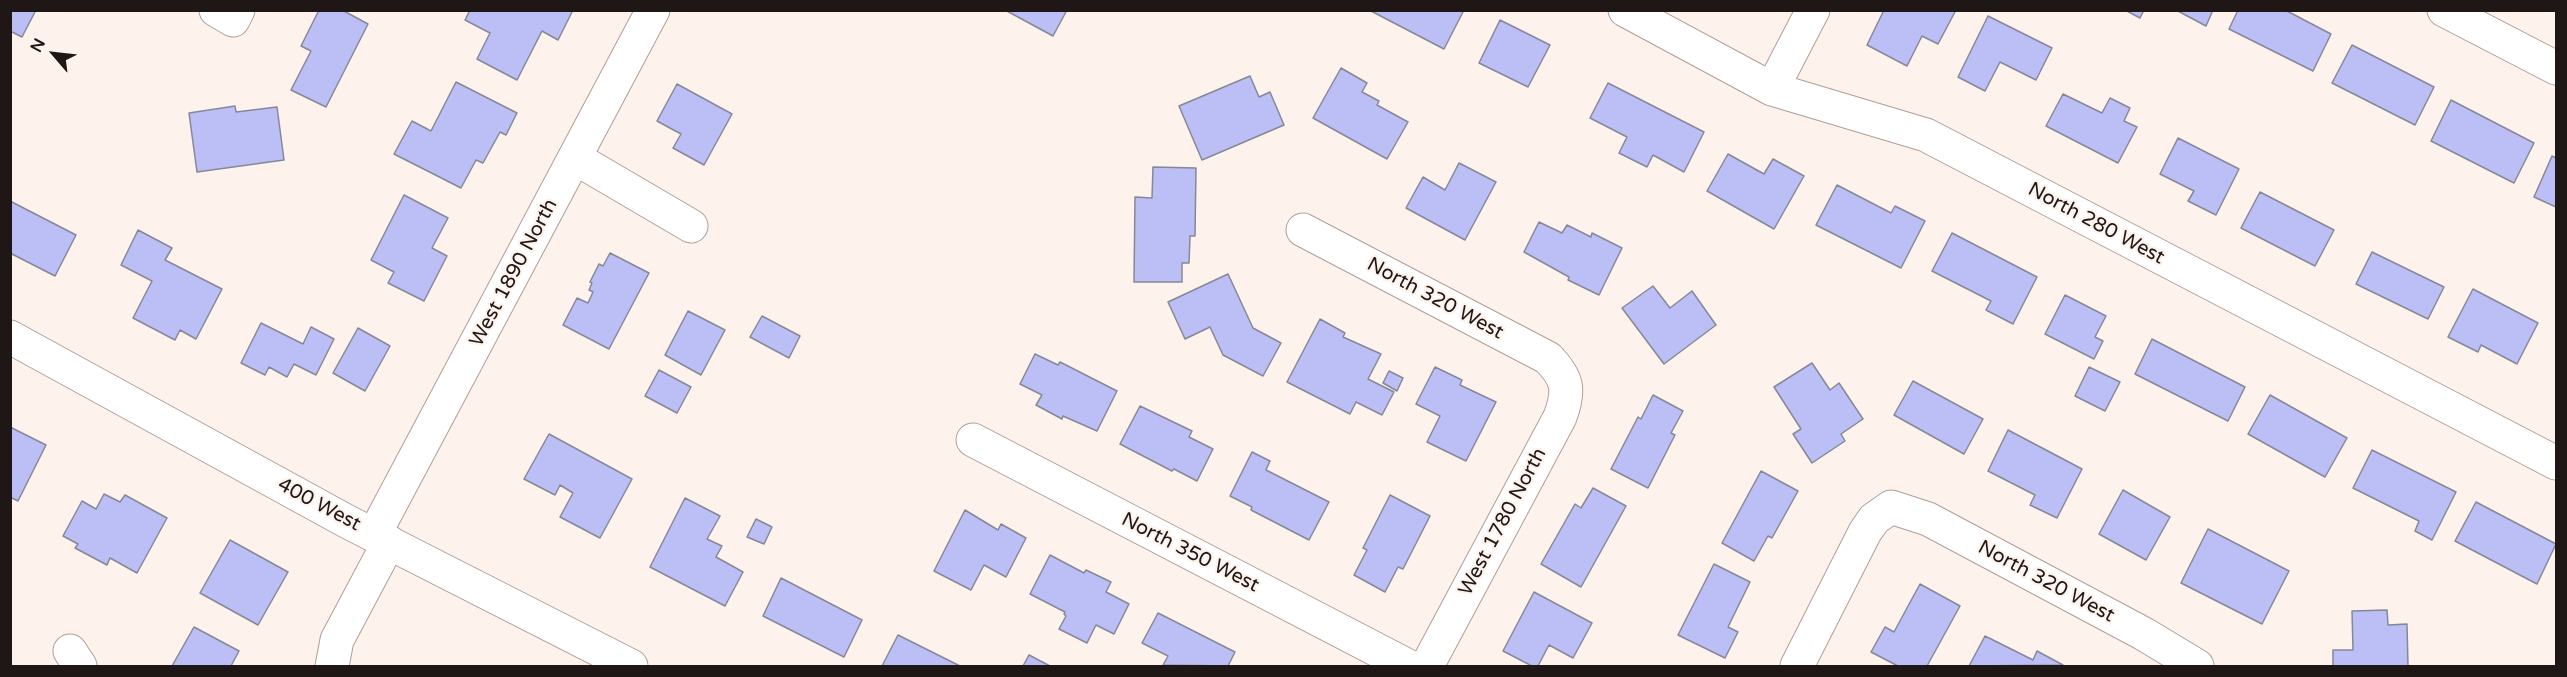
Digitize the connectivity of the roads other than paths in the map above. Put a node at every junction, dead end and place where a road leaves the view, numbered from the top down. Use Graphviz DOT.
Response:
graph roads {
  1 [pos="653,10"];
  2 [pos="1625,10"];
  3 [pos="1813,10"];
  4 [pos="2444,10"];
  5 [pos="2556,68"];
  6 [pos="1772,89"];
  7 [pos="575,158"];
  8 [pos="691,226"];
  9 [pos="1303,230"];
  10 [pos="10,337"];
  11 [pos="1563,374"];
  12 [pos="973,440"];
  13 [pos="2556,464"];
  14 [pos="382,538"];
  15 [pos="332,666"];
  16 [pos="631,666"];
  17 [pos="1408,666"];
  18 [pos="1427,666"];
  19 [pos="1797,666"];
  20 [pos="2197,666"];
  1 -- 7 [label="street, West 1890 North"];
  2 -- 6 [label="street, North 280 West"];
  3 -- 6 [label="street"];
  4 -- 5 [label="street"];
  6 -- 13 [label="street, North 280 West"];
  7 -- 8 [label="street"];
  7 -- 14 [label="street, West 1890 North"];
  9 -- 11 [label="street, North 320 West"];
  10 -- 14 [label="street, 400 West"];
  11 -- 18 [label="street, West 1780 North"];
  12 -- 17 [label="street, North 350 West"];
  14 -- 15 [label="street, West 1890 North"];
  14 -- 16 [label="street, 400 West"];
  19 -- 20 [label="street, North 320 West"];
}
